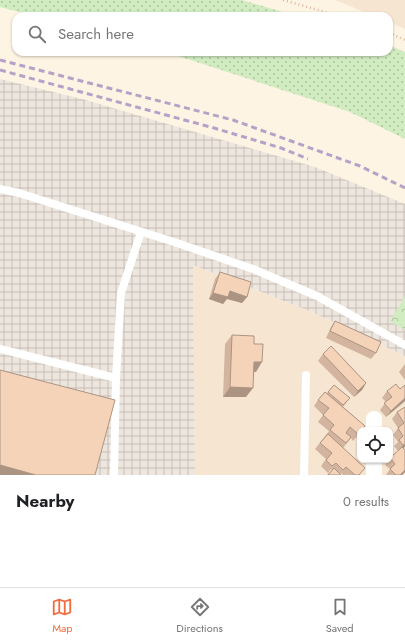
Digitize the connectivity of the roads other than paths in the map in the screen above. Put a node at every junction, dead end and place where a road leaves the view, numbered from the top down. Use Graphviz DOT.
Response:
graph roads {
  1 [pos="0,189"];
  2 [pos="141,232"];
  3 [pos="405,345"];
  4 [pos="0,349"];
  5 [pos="306,375"];
  6 [pos="116,378"];
  7 [pos="374,463"];
  8 [pos="114,475"];
  9 [pos="304,475"];
  10 [pos="374,475"];
  1 -- 2 [label="lane"];
  2 -- 3 [label="lane"];
  2 -- 6 [label="lane"];
  4 -- 6 [label="lane"];
  5 -- 9 [label="lane"];
  6 -- 8 [label="lane"];
  7 -- 10 [label="street"];
}
